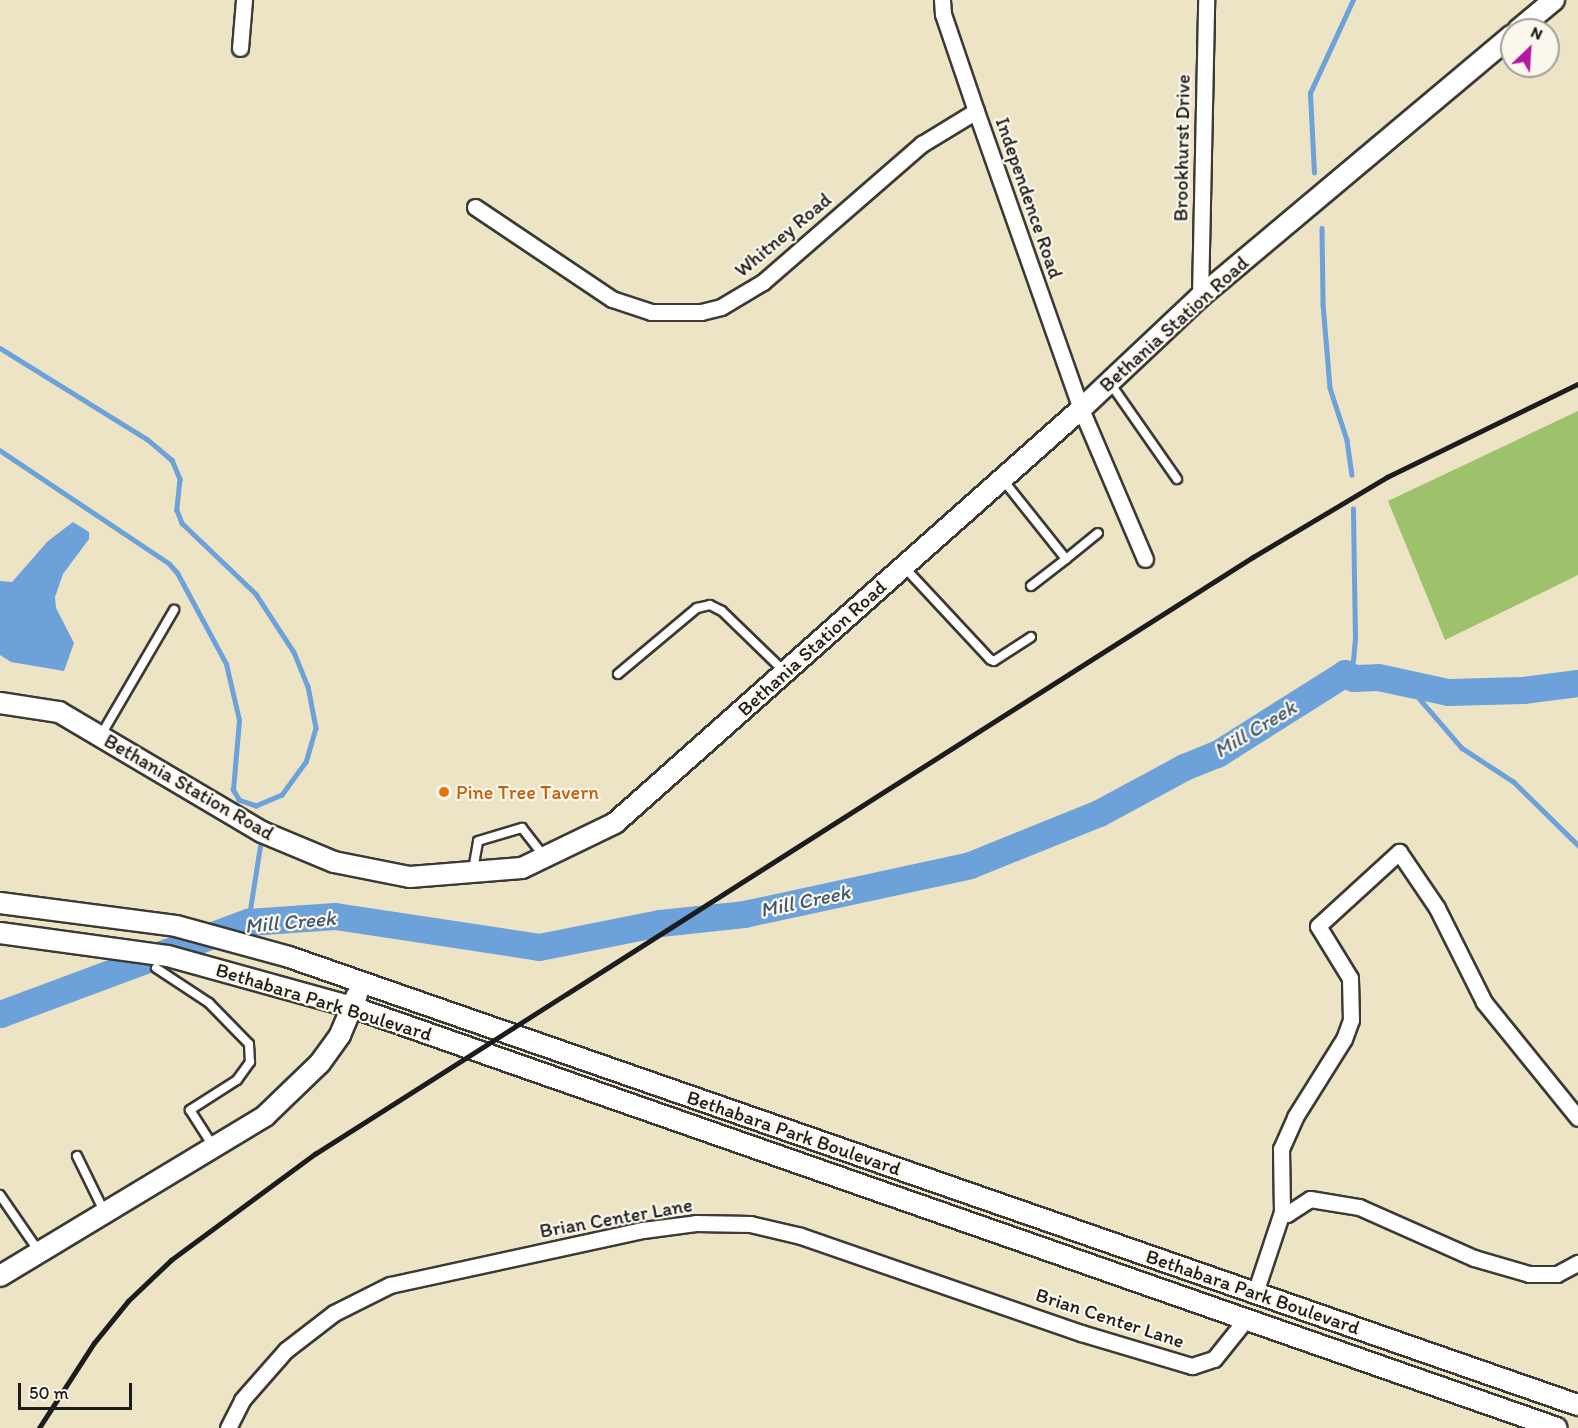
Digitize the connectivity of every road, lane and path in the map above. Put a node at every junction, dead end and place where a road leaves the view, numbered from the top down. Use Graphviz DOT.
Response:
graph roads {
  1 [pos="244,0"];
  2 [pos="942,0"];
  3 [pos="1206,0"];
  4 [pos="1554,0"];
  5 [pos="1532,18"];
  6 [pos="1500,45"];
  7 [pos="240,48"];
  8 [pos="976,111"];
  9 [pos="475,207"];
  10 [pos="1200,297"];
  11 [pos="1109,382"];
  12 [pos="1081,409"];
  13 [pos="1002,479"];
  14 [pos="1177,479"];
  15 [pos="1098,534"];
  16 [pos="1066,559"];
  17 [pos="1145,559"];
  18 [pos="904,566"];
  19 [pos="1031,586"];
  20 [pos="174,610"];
  21 [pos="1031,637"];
  22 [pos="785,672"];
  23 [pos="618,674"];
  24 [pos="0,703"];
  25 [pos="100,736"];
  26 [pos="545,857"];
  27 [pos="472,872"];
  28 [pos="0,903"];
  29 [pos="8,934"];
  30 [pos="156,968"];
  31 [pos="362,981"];
  32 [pos="352,1007"];
  33 [pos="1578,1118"];
  34 [pos="213,1147"];
  35 [pos="78,1156"];
  36 [pos="0,1195"];
  37 [pos="105,1212"];
  38 [pos="1282,1212"];
  39 [pos="39,1252"];
  40 [pos="1578,1263"];
  41 [pos="1,1274"];
  42 [pos="1255,1293"];
  43 [pos="1245,1318"];
  44 [pos="1578,1405"];
  45 [pos="228,1428"];
  46 [pos="1557,1428"];
  1 -- 7 [label="street"];
  2 -- 8 [label="street, Independence Road"];
  3 -- 10 [label="street, Brookhurst Drive"];
  4 -- 5 [label="street"];
  6 -- 10 [label="street, Bethania Station Road"];
  8 -- 9 [label="street, Whitney Road"];
  8 -- 12 [label="street, Independence Road"];
  10 -- 11 [label="street, Bethania Station Road"];
  11 -- 12 [label="street, Bethania Station Road"];
  11 -- 14 [label="lane"];
  12 -- 13 [label="street, Bethania Station Road"];
  12 -- 17 [label="street, Independence Road"];
  13 -- 16 [label="lane"];
  13 -- 18 [label="street, Bethania Station Road"];
  15 -- 16 [label="lane"];
  16 -- 19 [label="lane"];
  18 -- 21 [label="lane"];
  18 -- 22 [label="street, Bethania Station Road"];
  20 -- 25 [label="lane"];
  22 -- 23 [label="lane"];
  22 -- 26 [label="street, Bethania Station Road"];
  24 -- 25 [label="street, Bethania Station Road"];
  25 -- 27 [label="street, Bethania Station Road"];
  26 -- 27 [label="street, Bethania Station Road"];
  26 -- 27 [label="lane"];
  28 -- 31 [label="street, Bethabara Park Boulevard"];
  29 -- 32 [label="street, Bethabara Park Boulevard"];
  30 -- 34 [label="lane"];
  31 -- 32 [label="street"];
  31 -- 42 [label="street, Bethabara Park Boulevard"];
  32 -- 34 [label="street"];
  32 -- 43 [label="street, Bethabara Park Boulevard"];
  33 -- 38 [label="street"];
  34 -- 37 [label="street"];
  35 -- 37 [label="lane"];
  36 -- 39 [label="lane"];
  37 -- 39 [label="street"];
  38 -- 40 [label="street"];
  38 -- 42 [label="street"];
  39 -- 41 [label="street"];
  42 -- 43 [label="street"];
  42 -- 44 [label="street, Bethabara Park Boulevard"];
  43 -- 45 [label="street, Brian Center Lane"];
  43 -- 46 [label="street, Bethabara Park Boulevard"];
}
